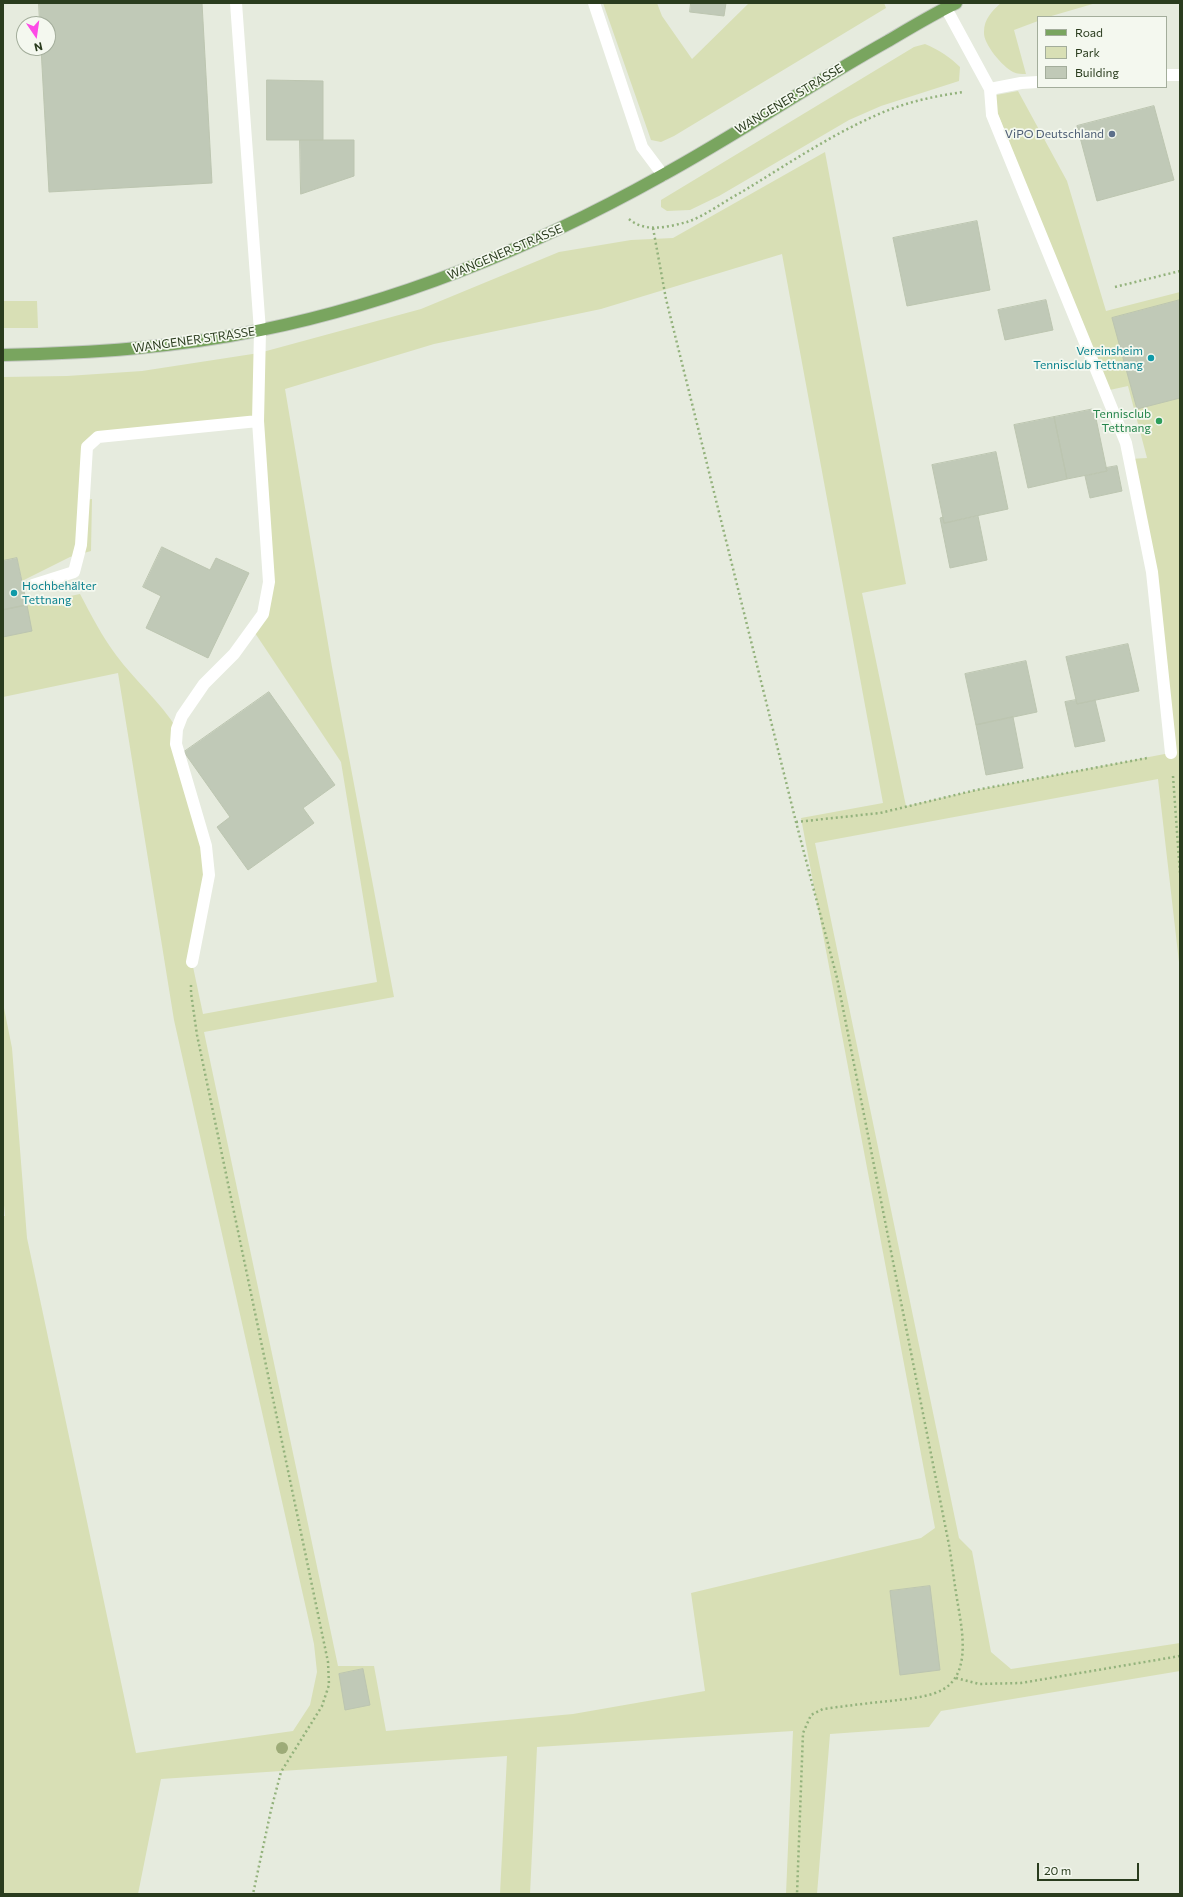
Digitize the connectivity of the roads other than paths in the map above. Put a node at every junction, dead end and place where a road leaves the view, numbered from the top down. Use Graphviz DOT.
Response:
graph roads {
  1 [pos="236,3"];
  2 [pos="594,3"];
  3 [pos="951,5"];
  4 [pos="1167,75"];
  5 [pos="1180,75"];
  6 [pos="1037,82"];
  7 [pos="990,89"];
  8 [pos="663,175"];
  9 [pos="260,331"];
  10 [pos="3,355"];
  11 [pos="258,421"];
  12 [pos="33,585"];
  13 [pos="1171,753"];
  14 [pos="192,962"];
  1 -- 9 [label="street"];
  2 -- 8 [label="street"];
  3 -- 7 [label="street"];
  3 -- 8 [label="main road, WANGENER STRASSE"];
  4 -- 5 [label="street"];
  6 -- 7 [label="street"];
  7 -- 13 [label="street"];
  8 -- 9 [label="main road, WANGENER STRASSE"];
  9 -- 10 [label="main road, WANGENER STRASSE"];
  9 -- 11 [label="street"];
  11 -- 12 [label="street"];
  11 -- 14 [label="street"];
}
